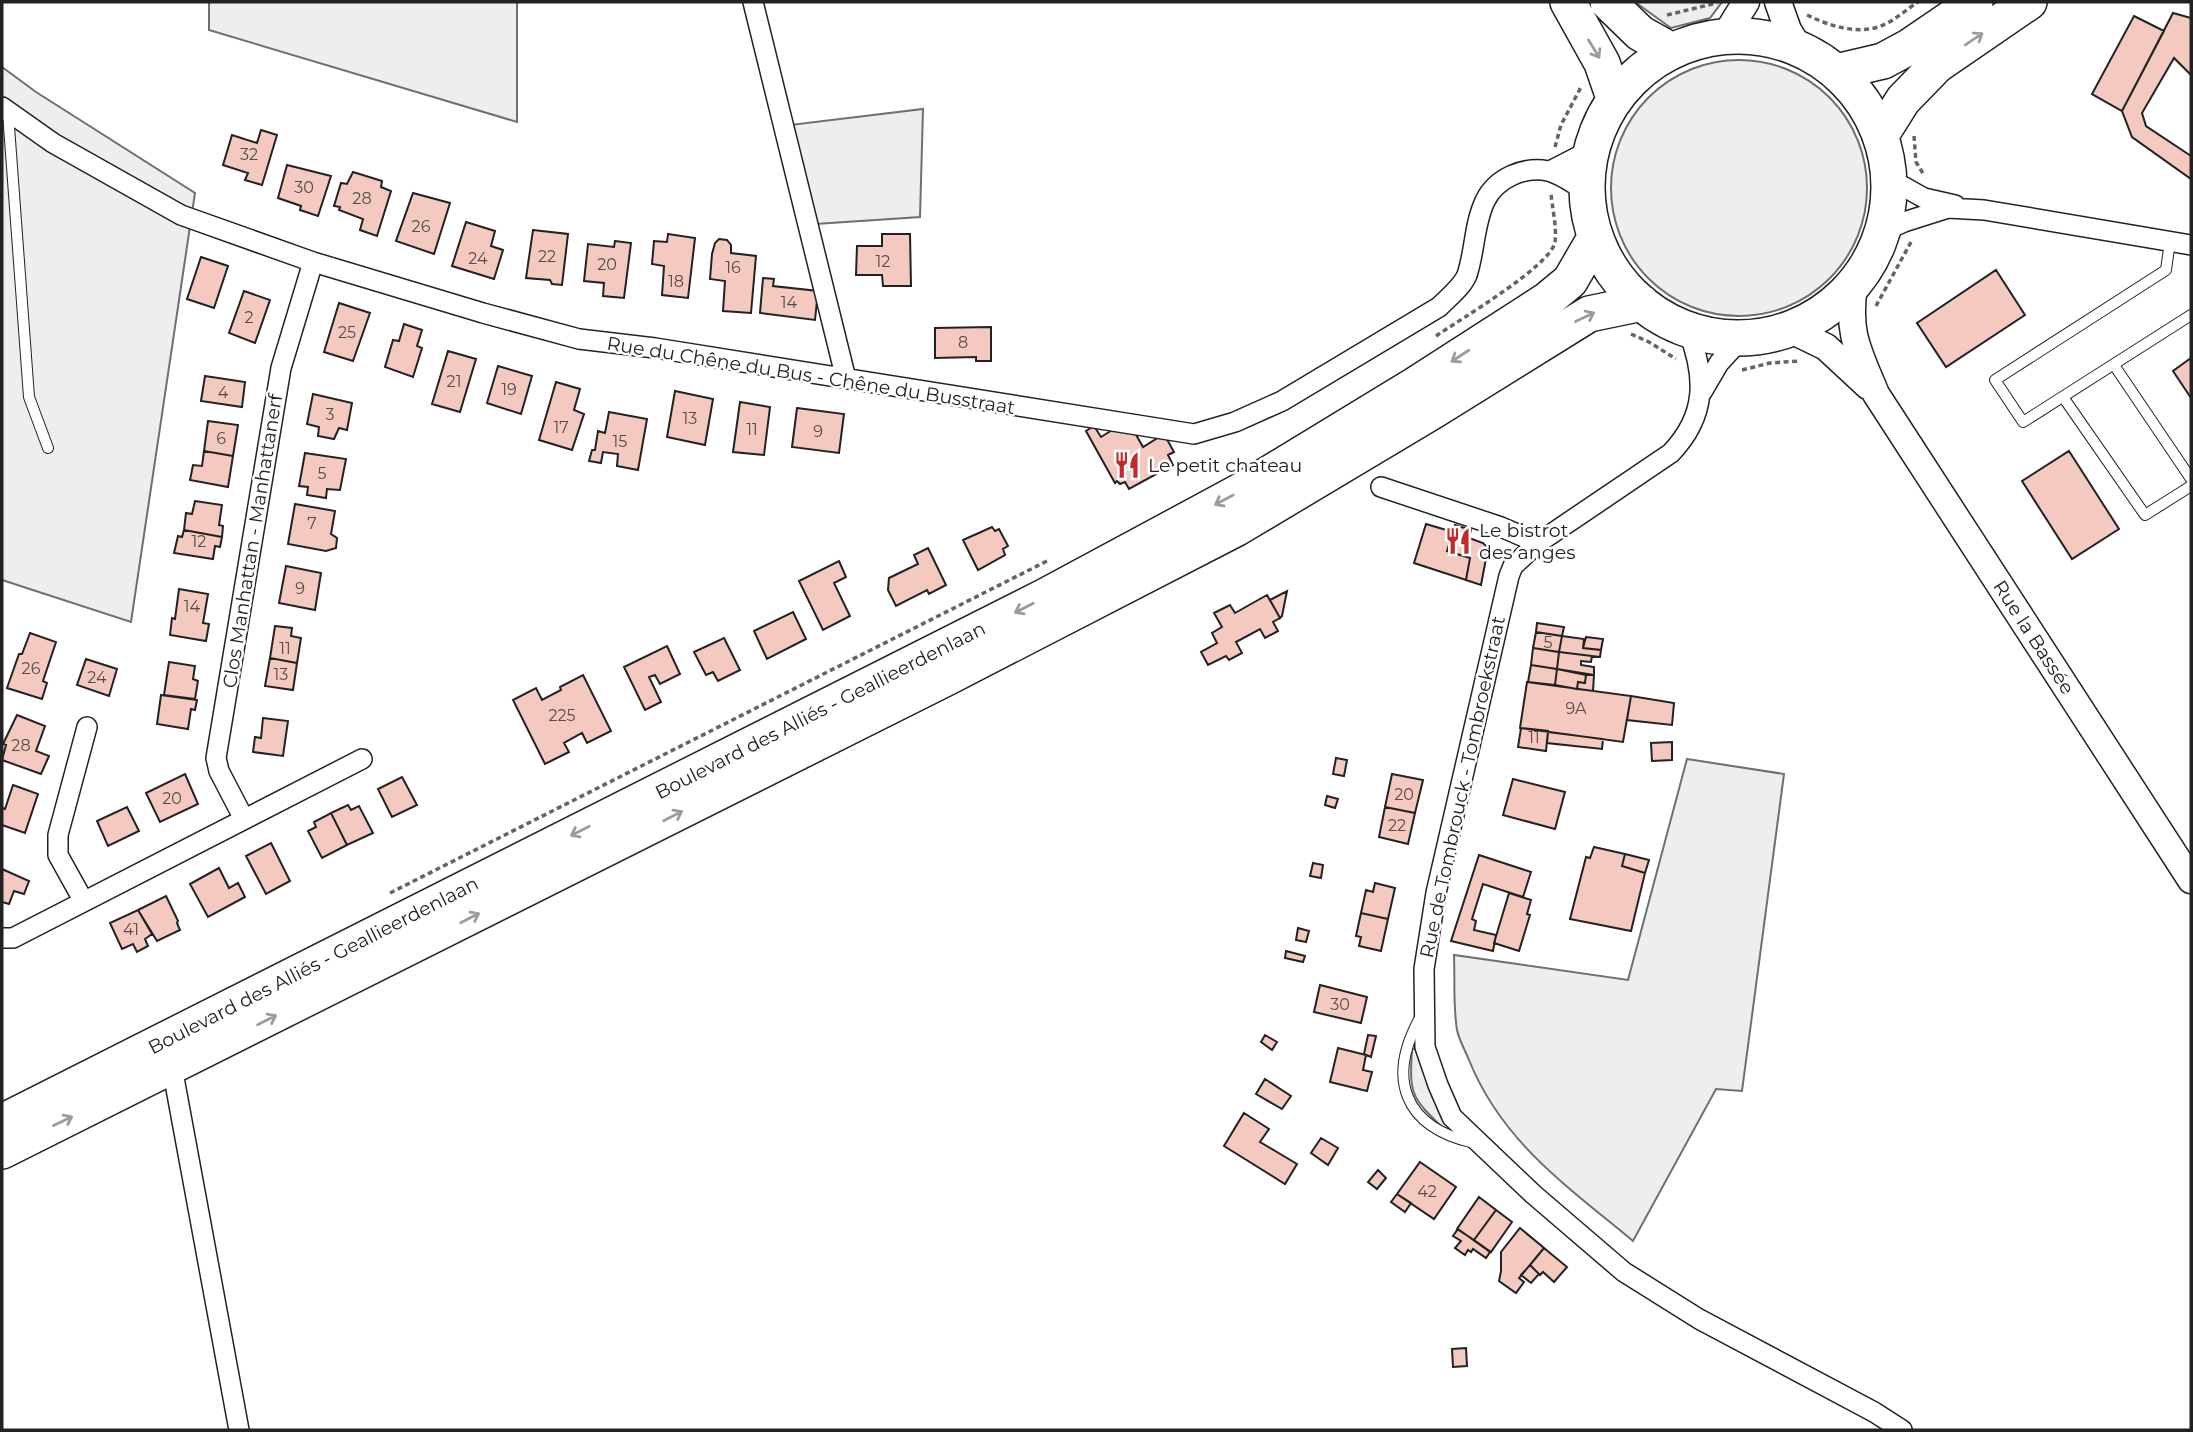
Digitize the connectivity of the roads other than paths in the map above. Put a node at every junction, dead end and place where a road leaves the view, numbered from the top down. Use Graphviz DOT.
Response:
graph roads {
  1 [pos="753,2"];
  2 [pos="1568,2"];
  3 [pos="1608,2"];
  4 [pos="1746,2"];
  5 [pos="1778,2"];
  6 [pos="1975,2"];
  7 [pos="2029,2"];
  8 [pos="1725,36"];
  9 [pos="1799,48"];
  10 [pos="1672,51"];
  11 [pos="1836,72"];
  12 [pos="1614,98"];
  13 [pos="5,109"];
  14 [pos="1881,135"];
  15 [pos="1591,150"];
  16 [pos="1550,171"];
  17 [pos="1889,179"];
  18 [pos="1586,191"];
  19 [pos="1922,207"];
  20 [pos="1884,231"];
  21 [pos="1595,238"];
  22 [pos="2171,241"];
  23 [pos="2191,245"];
  24 [pos="313,262"];
  25 [pos="1854,285"];
  26 [pos="1642,303"];
  27 [pos="2191,315"];
  28 [pos="1688,330"];
  29 [pos="1791,330"];
  30 [pos="1741,339"];
  31 [pos="1847,351"];
  32 [pos="2114,365"];
  33 [pos="1705,370"];
  34 [pos="846,379"];
  35 [pos="2063,397"];
  36 [pos="48,448"];
  37 [pos="2191,479"];
  38 [pos="2191,486"];
  39 [pos="1381,487"];
  40 [pos="1538,543"];
  41 [pos="87,727"];
  42 [pos="362,759"];
  43 [pos="244,818"];
  44 [pos="2191,880"];
  45 [pos="83,900"];
  46 [pos="2,939"];
  47 [pos="1424,1011"];
  48 [pos="173,1067"];
  49 [pos="2,1122"];
  50 [pos="1478,1144"];
  51 [pos="2,1152"];
  52 [pos="239,1430"];
  53 [pos="1902,1430"];
  1 -- 34 [label="street"];
  2 -- 12 [label="highway, one-way"];
  3 -- 10 [label="highway"];
  4 -- 8 [label="main road"];
  5 -- 9 [label="main road"];
  6 -- 11 [label="highway"];
  14 -- 7 [label="highway, one-way"];
  8 -- 9 [label="highway"];
  8 -- 10 [label="highway"];
  9 -- 11 [label="highway"];
  10 -- 12 [label="highway"];
  11 -- 14 [label="highway"];
  12 -- 15 [label="highway"];
  13 -- 24 [label="street, Rue du Chêne du Bus - Chêne du Busstraat"];
  13 -- 36 [label="lane"];
  14 -- 17 [label="highway"];
  15 -- 16 [label="street, Rue du Chêne du Bus - Chêne du Busstraat"];
  15 -- 18 [label="highway"];
  16 -- 18 [label="street"];
  16 -- 34 [label="street, Rue du Chêne du Bus - Chêne du Busstraat"];
  17 -- 19 [label="street"];
  17 -- 20 [label="highway"];
  18 -- 21 [label="highway"];
  19 -- 20 [label="street"];
  19 -- 22 [label="street"];
  20 -- 25 [label="highway"];
  21 -- 26 [label="highway"];
  21 -- 49 [label="highway, Boulevard des Alliés - Geallieerdenlaan, one-way"];
  22 -- 23 [label="street"];
  22 -- 35 [label="lane"];
  24 -- 34 [label="street, Rue du Chêne du Bus - Chêne du Busstraat"];
  24 -- 43 [label="street, Clos Manhattan - Manhattanerf"];
  25 -- 29 [label="highway"];
  25 -- 31 [label="main road"];
  26 -- 28 [label="highway"];
  48 -- 26 [label="highway, Boulevard des Alliés - Geallieerdenlaan, one-way"];
  27 -- 32 [label="lane"];
  28 -- 30 [label="highway"];
  28 -- 33 [label="street, Rue de Tombrouck - Tombroekstraat"];
  29 -- 30 [label="highway"];
  29 -- 31 [label="main road, Rue la Bassée"];
  30 -- 33 [label="street"];
  31 -- 44 [label="main road, Rue la Bassée"];
  32 -- 35 [label="lane"];
  32 -- 37 [label="lane"];
  33 -- 40 [label="street, Rue de Tombrouck - Tombroekstraat"];
  35 -- 38 [label="lane"];
  39 -- 40 [label="street"];
  40 -- 47 [label="street, Rue de Tombrouck - Tombroekstraat"];
  41 -- 45 [label="street"];
  42 -- 43 [label="street"];
  43 -- 45 [label="street"];
  45 -- 46 [label="street"];
  47 -- 50 [label="street, Rue de Tombrouck - Tombroekstraat"];
  47 -- 50 [label="lane"];
  51 -- 48 [label="highway, Boulevard des Alliés - Geallieerdenlaan, one-way"];
  48 -- 52 [label="street, Boulevard des Alliés - Geallieerdenlaan"];
  50 -- 53 [label="street, Rue de Tombrouck - Tombroekstraat"];
}
